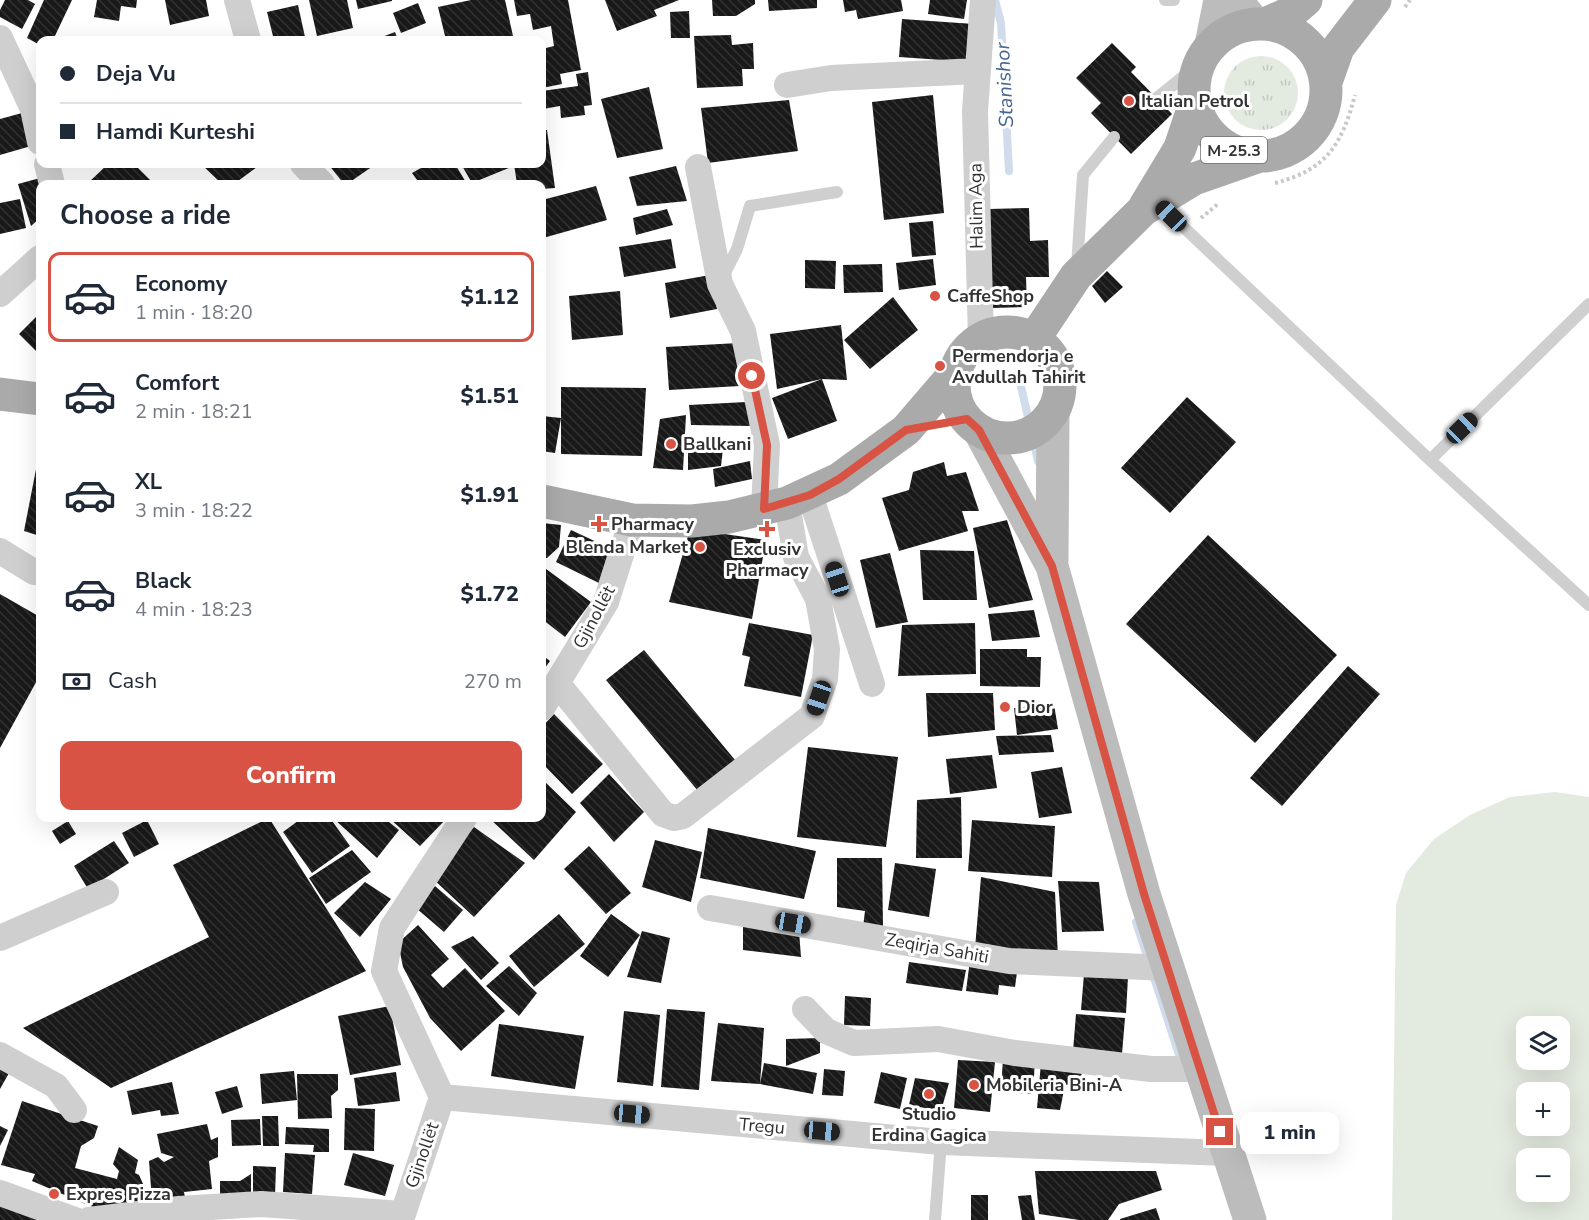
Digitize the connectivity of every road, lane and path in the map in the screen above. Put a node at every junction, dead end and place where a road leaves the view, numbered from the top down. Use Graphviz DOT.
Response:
graph roads {
  1 [pos="237,0"];
  2 [pos="983,0"];
  3 [pos="1166,0"];
  4 [pos="1174,0"];
  5 [pos="1220,0"];
  6 [pos="1306,0"];
  7 [pos="1410,0"];
  8 [pos="1387,7"];
  9 [pos="1252,16"];
  10 [pos="247,36"];
  11 [pos="0,38"];
  12 [pos="1205,54"];
  13 [pos="978,71"];
  14 [pos="787,85"];
  15 [pos="1342,85"];
  16 [pos="1156,98"];
  17 [pos="1195,103"];
  18 [pos="36,123"];
  19 [pos="1114,137"];
  20 [pos="698,167"];
  21 [pos="307,168"];
  22 [pos="1265,170"];
  23 [pos="318,180"];
  24 [pos="837,192"];
  25 [pos="1222,200"];
  26 [pos="1150,203"];
  27 [pos="1186,230"];
  28 [pos="36,262"];
  29 [pos="1076,276"];
  30 [pos="720,284"];
  31 [pos="0,294"];
  32 [pos="1589,304"];
  33 [pos="1034,339"];
  34 [pos="981,340"];
  35 [pos="955,373"];
  36 [pos="0,394"];
  37 [pos="36,398"];
  38 [pos="1053,412"];
  39 [pos="973,424"];
  40 [pos="906,430"];
  41 [pos="1430,460"];
  42 [pos="546,502"];
  43 [pos="787,502"];
  44 [pos="632,520"];
  45 [pos="0,551"];
  46 [pos="1052,566"];
  47 [pos="36,574"];
  48 [pos="1589,605"];
  49 [pos="557,683"];
  50 [pos="872,684"];
  51 [pos="546,701"];
  52 [pos="461,822"];
  53 [pos="106,892"];
  54 [pos="710,908"];
  55 [pos="0,939"];
  56 [pos="1167,968"];
  57 [pos="805,1009"];
  58 [pos="0,1054"];
  59 [pos="1200,1069"];
  60 [pos="442,1097"];
  61 [pos="74,1110"];
  62 [pos="941,1142"];
  63 [pos="1226,1153"];
  64 [pos="0,1193"];
  65 [pos="182,1214"];
  66 [pos="401,1217"];
  67 [pos="75,1220"];
  68 [pos="89,1220"];
  69 [pos="935,1220"];
  70 [pos="1250,1220"];
  1 -- 10 [label="street"];
  2 -- 13 [label="street, Halim Aga"];
  3 -- 4 [label="lane"];
  5 -- 12 [label="main road"];
  6 -- 9 [label="main road"];
  7 -- 8 [label="path"];
  8 -- 15 [label="main road, M-25.3"];
  9 -- 12 [label="main road"];
  9 -- 15 [label="main road, M-25.3"];
  11 -- 18 [label="street"];
  12 -- 16 [label="lane"];
  12 -- 17 [label="main road, M-25.3"];
  13 -- 14 [label="street"];
  13 -- 34 [label="street, Halim Aga"];
  15 -- 22 [label="main road, M-25.3"];
  15 -- 22 [label="path"];
  17 -- 22 [label="main road, M-25.3"];
  17 -- 26 [label="main road, M-25.3"];
  19 -- 29 [label="lane"];
  20 -- 30 [label="street"];
  21 -- 23 [label="street"];
  22 -- 26 [label="main road, M-25.3"];
  24 -- 30 [label="lane"];
  25 -- 27 [label="path"];
  26 -- 27 [label="lane"];
  26 -- 29 [label="main road, M-25.3"];
  27 -- 41 [label="lane"];
  28 -- 31 [label="street"];
  29 -- 33 [label="main road, M-25.3"];
  30 -- 43 [label="street"];
  32 -- 41 [label="lane"];
  33 -- 34 [label="main road"];
  33 -- 38 [label="main road"];
  34 -- 35 [label="main road"];
  35 -- 39 [label="main road"];
  35 -- 40 [label="main road"];
  36 -- 37 [label="main road"];
  38 -- 39 [label="main road"];
  38 -- 46 [label="main road"];
  39 -- 40 [label="main road"];
  39 -- 46 [label="main road"];
  40 -- 43 [label="main road"];
  41 -- 48 [label="lane"];
  42 -- 44 [label="main road"];
  43 -- 44 [label="main road"];
  43 -- 49 [label="street"];
  43 -- 50 [label="street"];
  44 -- 49 [label="street, Gjinollët"];
  45 -- 47 [label="street"];
  46 -- 56 [label="main road"];
  49 -- 51 [label="street, Gjinollët"];
  52 -- 60 [label="street"];
  53 -- 55 [label="street"];
  54 -- 56 [label="street, Zeqirja Sahiti"];
  56 -- 59 [label="main road"];
  57 -- 59 [label="street"];
  58 -- 61 [label="street"];
  59 -- 63 [label="main road"];
  60 -- 62 [label="street, Tregu"];
  60 -- 66 [label="street, Gjinollët"];
  62 -- 63 [label="street, Tregu"];
  62 -- 69 [label="lane"];
  63 -- 70 [label="main road"];
  64 -- 67 [label="street"];
  65 -- 66 [label="street, Gjinollët"];
  65 -- 68 [label="street, Gjinollët"];
}
